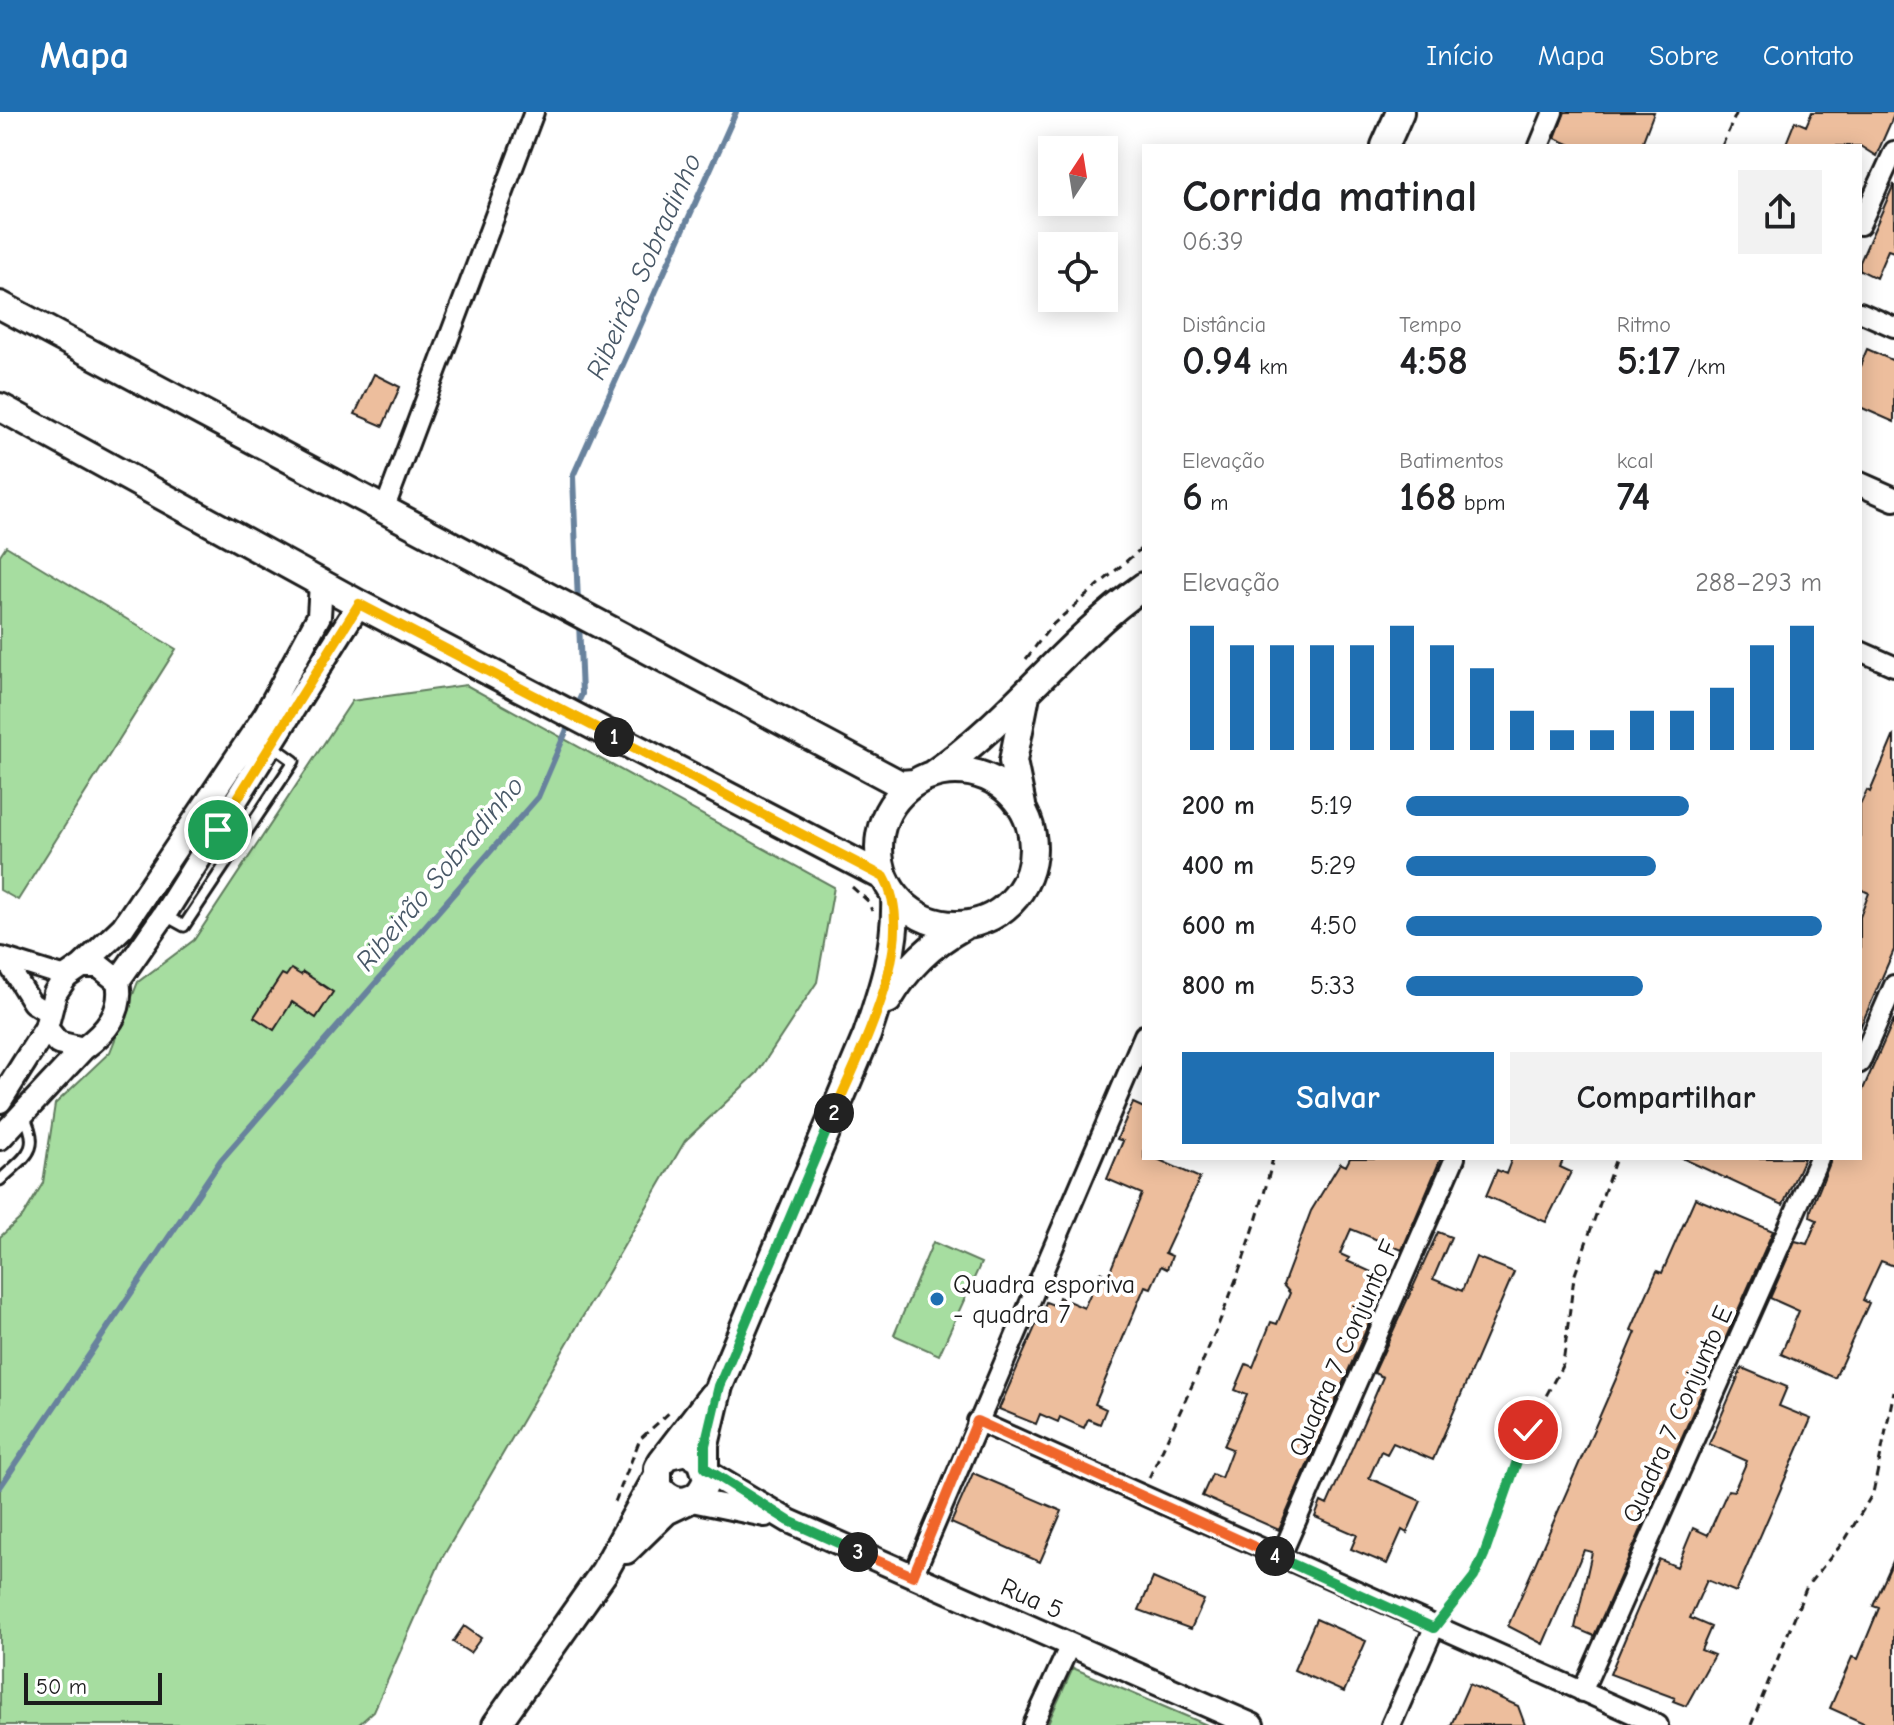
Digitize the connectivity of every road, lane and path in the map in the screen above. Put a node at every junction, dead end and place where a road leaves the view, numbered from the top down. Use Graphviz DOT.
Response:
graph roads {
  1 [pos="534,112"];
  2 [pos="1400,112"];
  3 [pos="1553,112"];
  4 [pos="1737,112"];
  5 [pos="1386,144"];
  6 [pos="1540,144"];
  7 [pos="1723,144"];
  8 [pos="1894,151"];
  9 [pos="1862,221"];
  10 [pos="0,305"];
  11 [pos="1862,313"];
  12 [pos="1894,327"];
  13 [pos="0,407"];
  14 [pos="1862,485"];
  15 [pos="1894,499"];
  16 [pos="384,510"];
  17 [pos="321,583"];
  18 [pos="1142,588"];
  19 [pos="359,604"];
  20 [pos="1862,652"];
  21 [pos="1894,666"];
  22 [pos="1027,692"];
  23 [pos="915,781"];
  24 [pos="1022,807"];
  25 [pos="856,865"];
  26 [pos="890,886"];
  27 [pos="877,922"];
  28 [pos="964,926"];
  29 [pos="2,957"];
  30 [pos="74,972"];
  31 [pos="118,981"];
  32 [pos="1894,985"];
  33 [pos="47,1020"];
  34 [pos="867,1035"];
  35 [pos="1142,1040"];
  36 [pos="83,1049"];
  37 [pos="1862,1058"];
  38 [pos="0,1101"];
  39 [pos="23,1114"];
  40 [pos="0,1138"];
  41 [pos="1272,1160"];
  42 [pos="1454,1160"];
  43 [pos="1615,1160"];
  44 [pos="1818,1160"];
  45 [pos="0,1180"];
  46 [pos="719,1386"];
  47 [pos="1894,1391"];
  48 [pos="679,1404"];
  49 [pos="977,1421"];
  50 [pos="663,1466"];
  51 [pos="706,1470"];
  52 [pos="1141,1493"];
  53 [pos="689,1500"];
  54 [pos="612,1513"];
  55 [pos="789,1521"];
  56 [pos="1280,1558"];
  57 [pos="604,1572"];
  58 [pos="913,1576"];
  59 [pos="1434,1628"];
  60 [pos="1070,1645"];
  61 [pos="1582,1692"];
  62 [pos="496,1725"];
  63 [pos="1033,1725"];
  64 [pos="1252,1725"];
  65 [pos="1391,1725"];
  66 [pos="1658,1725"];
  67 [pos="1751,1725"];
  1 -- 16 [label="street"];
  2 -- 5 [label="main road"];
  3 -- 6 [label="street"];
  4 -- 7 [label="path"];
  8 -- 9 [label="street"];
  10 -- 16 [label="main road"];
  11 -- 12 [label="street"];
  13 -- 17 [label="main road"];
  14 -- 15 [label="street"];
  16 -- 23 [label="main road"];
  17 -- 19 [label="main road"];
  17 -- 30 [label="street"];
  18 -- 22 [label="main road"];
  19 -- 25 [label="main road"];
  19 -- 31 [label="street"];
  20 -- 21 [label="street"];
  22 -- 23 [label="main road"];
  22 -- 24 [label="main road"];
  23 -- 24 [label="main road"];
  23 -- 25 [label="path"];
  23 -- 26 [label="main road"];
  24 -- 28 [label="main road"];
  25 -- 26 [label="main road"];
  25 -- 27 [label="path"];
  26 -- 28 [label="main road"];
  26 -- 34 [label="main road"];
  28 -- 34 [label="main road"];
  29 -- 30 [label="street"];
  29 -- 33 [label="street"];
  30 -- 31 [label="street"];
  30 -- 33 [label="street"];
  31 -- 36 [label="street"];
  32 -- 37 [label="street"];
  33 -- 36 [label="street"];
  33 -- 38 [label="street"];
  34 -- 46 [label="main road"];
  35 -- 49 [label="street"];
  36 -- 39 [label="street"];
  39 -- 40 [label="street"];
  39 -- 45 [label="lane"];
  41 -- 52 [label="path"];
  42 -- 56 [label="street, Quadra 7 Conjunto F"];
  43 -- 59 [label="path"];
  44 -- 61 [label="street, Quadra 7 Conjunto E"];
  46 -- 50 [label="main road"];
  46 -- 51 [label="main road"];
  47 -- 67 [label="path"];
  48 -- 54 [label="path"];
  49 -- 52 [label="street"];
  49 -- 58 [label="street"];
  50 -- 51 [label="main road"];
  50 -- 53 [label="main road"];
  50 -- 57 [label="main road"];
  51 -- 53 [label="main road"];
  51 -- 55 [label="street, Rua 5"];
  52 -- 56 [label="street"];
  53 -- 55 [label="street, Rua 5"];
  53 -- 57 [label="main road"];
  55 -- 58 [label="street, Rua 5"];
  56 -- 59 [label="street"];
  57 -- 62 [label="main road"];
  58 -- 60 [label="street, Rua 5"];
  59 -- 61 [label="street"];
  59 -- 65 [label="street"];
  60 -- 63 [label="street"];
  60 -- 64 [label="street, Rua 5"];
  61 -- 66 [label="street"];
}
